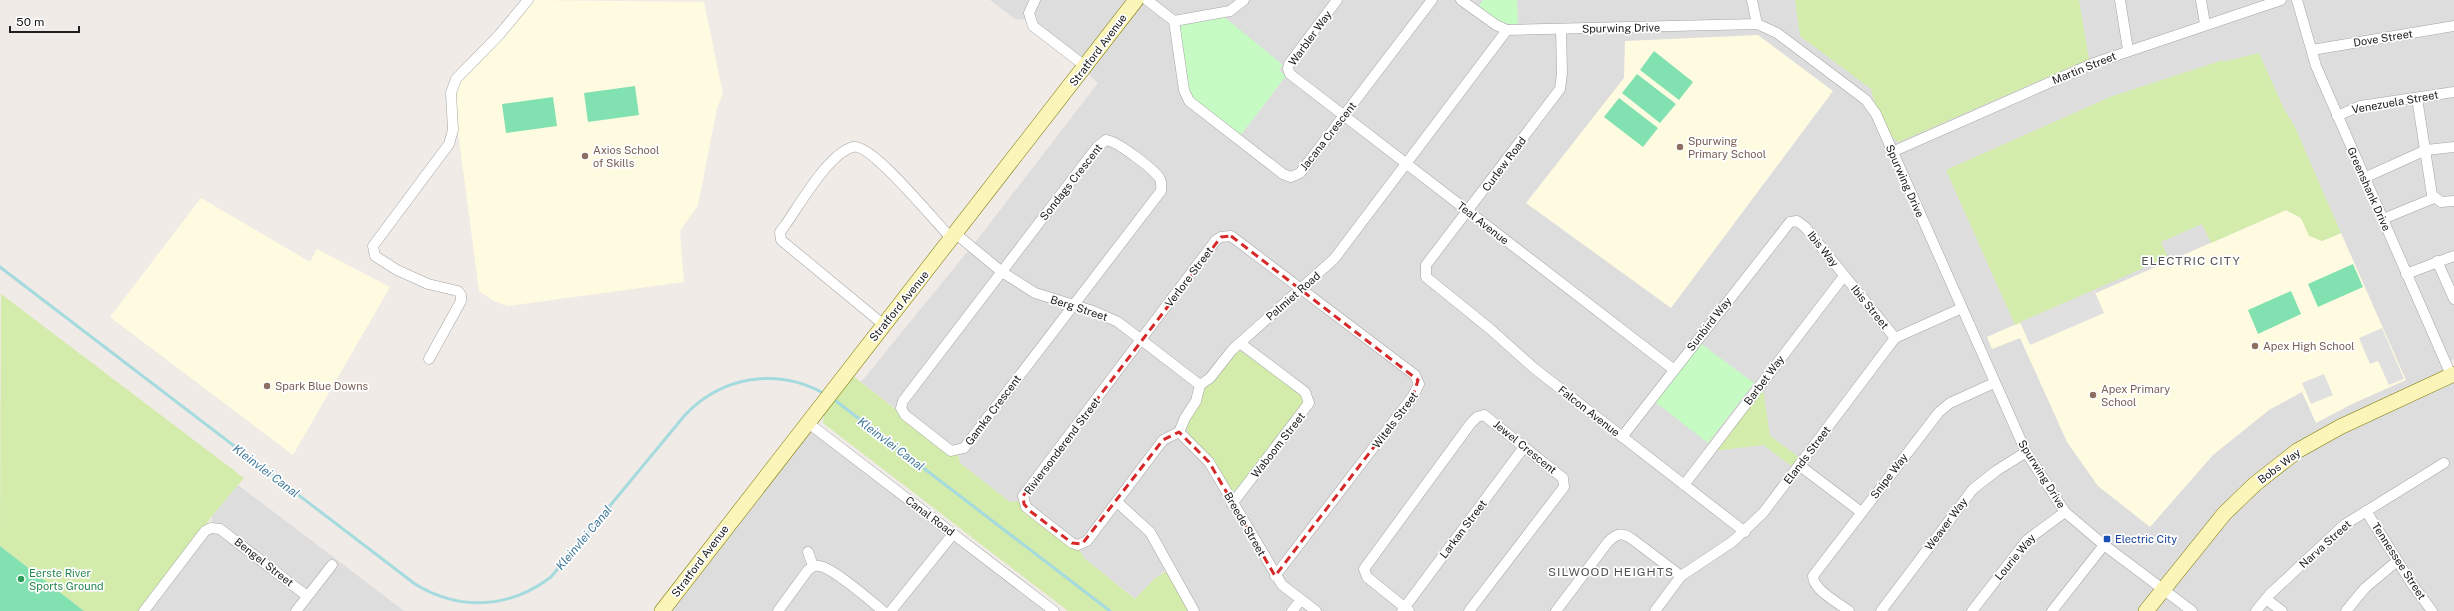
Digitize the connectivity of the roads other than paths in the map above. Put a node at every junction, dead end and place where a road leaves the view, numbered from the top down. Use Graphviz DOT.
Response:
graph roads {
  1 [pos="528,0"];
  2 [pos="1034,0"];
  3 [pos="1136,0"];
  4 [pos="1147,0"];
  5 [pos="1244,0"];
  6 [pos="1337,0"];
  7 [pos="1432,0"];
  8 [pos="1461,0"];
  9 [pos="1752,0"];
  10 [pos="2120,0"];
  11 [pos="2202,0"];
  12 [pos="2281,0"];
  13 [pos="2297,0"];
  14 [pos="1174,21"];
  15 [pos="1756,24"];
  16 [pos="2205,24"];
  17 [pos="2454,26"];
  18 [pos="1562,29"];
  19 [pos="1507,30"];
  20 [pos="2128,50"];
  21 [pos="2312,50"];
  22 [pos="1085,66"];
  23 [pos="1292,76"];
  24 [pos="2454,92"];
  25 [pos="2416,98"];
  26 [pos="1344,116"];
  27 [pos="2337,116"];
  28 [pos="2454,147"];
  29 [pos="2426,150"];
  30 [pos="1892,152"];
  31 [pos="1406,164"];
  32 [pos="2364,178"];
  33 [pos="2434,198"];
  34 [pos="2454,201"];
  35 [pos="1467,211"];
  36 [pos="2383,220"];
  37 [pos="1801,224"];
  38 [pos="954,237"];
  39 [pos="2454,256"];
  40 [pos="2437,261"];
  41 [pos="1002,272"];
  42 [pos="2406,274"];
  43 [pos="1844,276"];
  44 [pos="1436,286"];
  45 [pos="1302,288"];
  46 [pos="2454,299"];
  47 [pos="1072,306"];
  48 [pos="1962,308"];
  49 [pos="884,325"];
  50 [pos="1895,338"];
  51 [pos="1143,340"];
  52 [pos="1240,343"];
  53 [pos="429,359"];
  54 [pos="1673,369"];
  55 [pos="2453,374"];
  56 [pos="1994,382"];
  57 [pos="1200,386"];
  58 [pos="812,416"];
  59 [pos="1179,432"];
  60 [pos="1622,437"];
  61 [pos="1524,447"];
  62 [pos="2026,452"];
  63 [pos="2444,463"];
  64 [pos="1799,465"];
  65 [pos="1684,485"];
  66 [pos="1116,502"];
  67 [pos="1232,504"];
  68 [pos="2366,511"];
  69 [pos="1861,512"];
  70 [pos="2065,512"];
  71 [pos="1745,532"];
  72 [pos="953,534"];
  73 [pos="2104,545"];
  74 [pos="808,552"];
  75 [pos="2397,561"];
  76 [pos="332,565"];
  77 [pos="813,566"];
  78 [pos="1275,576"];
  79 [pos="1681,576"];
  80 [pos="2164,589"];
  81 [pos="308,596"];
  82 [pos="2266,599"];
  83 [pos="1301,600"];
  84 [pos="1405,610"];
  85 [pos="2430,610"];
  86 [pos="144,611"];
  87 [pos="296,611"];
  88 [pos="662,611"];
  89 [pos="778,611"];
  90 [pos="883,611"];
  91 [pos="891,611"];
  92 [pos="1054,611"];
  93 [pos="1194,611"];
  94 [pos="1292,611"];
  95 [pos="1316,611"];
  96 [pos="1469,611"];
  97 [pos="1556,611"];
  98 [pos="1655,611"];
  99 [pos="1849,611"];
  100 [pos="1880,611"];
  101 [pos="1972,611"];
  102 [pos="2052,611"];
  103 [pos="2146,611"];
  104 [pos="2192,611"];
  105 [pos="2256,611"];
  106 [pos="2282,611"];
  107 [pos="2346,611"];
  1 -- 53 [label="street"];
  2 -- 22 [label="street"];
  3 -- 22 [label="street, Stratford Avenue"];
  4 -- 14 [label="street"];
  5 -- 14 [label="street"];
  6 -- 23 [label="street, Warbler Way"];
  7 -- 26 [label="street, Jacana Crescent"];
  8 -- 19 [label="street, Spurwing Drive"];
  9 -- 15 [label="street"];
  10 -- 20 [label="street"];
  11 -- 16 [label="street"];
  12 -- 16 [label="street, Martin Street"];
  13 -- 21 [label="street, Greenshank Drive"];
  14 -- 26 [label="street, Jacana Crescent"];
  15 -- 18 [label="street, Spurwing Drive"];
  15 -- 30 [label="street, Spurwing Drive"];
  16 -- 20 [label="street, Martin Street"];
  17 -- 21 [label="street, Dove Street"];
  18 -- 19 [label="street, Spurwing Drive"];
  18 -- 35 [label="street, Curlew Road"];
  19 -- 31 [label="street, Palmiet Road"];
  20 -- 30 [label="street, Martin Street"];
  21 -- 27 [label="street, Greenshank Drive"];
  22 -- 38 [label="street, Stratford Avenue"];
  23 -- 26 [label="street, Teal Avenue"];
  24 -- 25 [label="street, Venezuela Street"];
  25 -- 27 [label="street, Venezuela Street"];
  25 -- 29 [label="street"];
  26 -- 31 [label="street, Teal Avenue"];
  27 -- 32 [label="street, Greenshank Drive"];
  28 -- 29 [label="street"];
  29 -- 32 [label="street"];
  29 -- 33 [label="street"];
  30 -- 48 [label="street, Spurwing Drive"];
  31 -- 35 [label="street, Teal Avenue"];
  31 -- 45 [label="street, Palmiet Road"];
  32 -- 36 [label="street, Greenshank Drive"];
  33 -- 34 [label="street"];
  33 -- 36 [label="street"];
  35 -- 44 [label="street, Curlew Road"];
  35 -- 54 [label="street, Teal Avenue"];
  36 -- 42 [label="street, Greenshank Drive"];
  37 -- 43 [label="street, Ibis Way"];
  37 -- 54 [label="street, Sunbird Way"];
  38 -- 41 [label="street, Berg Street"];
  38 -- 49 [label="street, Stratford Avenue"];
  38 -- 49 [label="street, Berg Street"];
  39 -- 40 [label="street"];
  40 -- 42 [label="street"];
  40 -- 46 [label="street"];
  41 -- 47 [label="street, Berg Street"];
  41 -- 47 [label="street, Sondags Crescent"];
  41 -- 47 [label="street, Gamka Crescent"];
  42 -- 55 [label="street, Greenshank Drive"];
  43 -- 50 [label="street, Ibis Street"];
  43 -- 65 [label="street, Barbet Way"];
  44 -- 60 [label="street, Falcon Avenue"];
  45 -- 51 [label="street, Verlore Street"];
  45 -- 52 [label="street, Palmiet Road"];
  45 -- 78 [label="street, Witels Street"];
  47 -- 51 [label="street, Berg Street"];
  48 -- 50 [label="street, Elands Street"];
  48 -- 56 [label="street, Spurwing Drive"];
  49 -- 58 [label="street, Stratford Avenue"];
  50 -- 64 [label="street, Elands Street"];
  51 -- 57 [label="street, Berg Street"];
  51 -- 66 [label="street, Riviersonderend Street"];
  52 -- 57 [label="street, Palmiet Road"];
  52 -- 67 [label="street, Waboom Street"];
  54 -- 60 [label="street, Sunbird Way"];
  55 -- 80 [label="street, Bobs Way"];
  56 -- 62 [label="street, Spurwing Drive"];
  56 -- 69 [label="street, Snipe Way"];
  57 -- 59 [label="street, Palmiet Road"];
  58 -- 72 [label="street, Canal Road"];
  58 -- 88 [label="street, Stratford Avenue"];
  59 -- 66 [label="street"];
  59 -- 67 [label="street, Breede Street"];
  60 -- 65 [label="street, Falcon Avenue"];
  61 -- 84 [label="street, Larkan Street"];
  61 -- 84 [label="street, Jewel Crescent"];
  61 -- 96 [label="street, Jewel Crescent"];
  62 -- 70 [label="street, Spurwing Drive"];
  62 -- 100 [label="street, Weaver Way"];
  63 -- 68 [label="street, Narva Street"];
  64 -- 69 [label="street"];
  64 -- 71 [label="street, Elands Street"];
  65 -- 71 [label="street, Falcon Avenue"];
  66 -- 93 [label="street"];
  67 -- 78 [label="street, Breede Street"];
  68 -- 75 [label="street, Tennessee Street"];
  68 -- 82 [label="street, Narva Street"];
  69 -- 99 [label="street, Snipe Way"];
  70 -- 73 [label="street, Spurwing Drive"];
  70 -- 101 [label="street, Lourie Way"];
  71 -- 79 [label="street, Elands Street"];
  72 -- 91 [label="street"];
  72 -- 92 [label="street, Canal Road"];
  73 -- 80 [label="street, Spurwing Drive"];
  73 -- 102 [label="street"];
  74 -- 77 [label="street"];
  75 -- 85 [label="street, Tennessee Street"];
  75 -- 107 [label="street"];
  76 -- 81 [label="street"];
  77 -- 89 [label="street"];
  77 -- 90 [label="street"];
  78 -- 83 [label="street, Breede Street"];
  79 -- 97 [label="street"];
  79 -- 98 [label="street, Elands Street"];
  80 -- 103 [label="street, Bobs Way"];
  80 -- 104 [label="street, Spurwing Drive"];
  81 -- 86 [label="street, Bengel Street"];
  81 -- 87 [label="street"];
  82 -- 105 [label="street, Narva Street"];
  82 -- 106 [label="street"];
  83 -- 94 [label="street"];
  83 -- 95 [label="street, Breede Street"];
}
